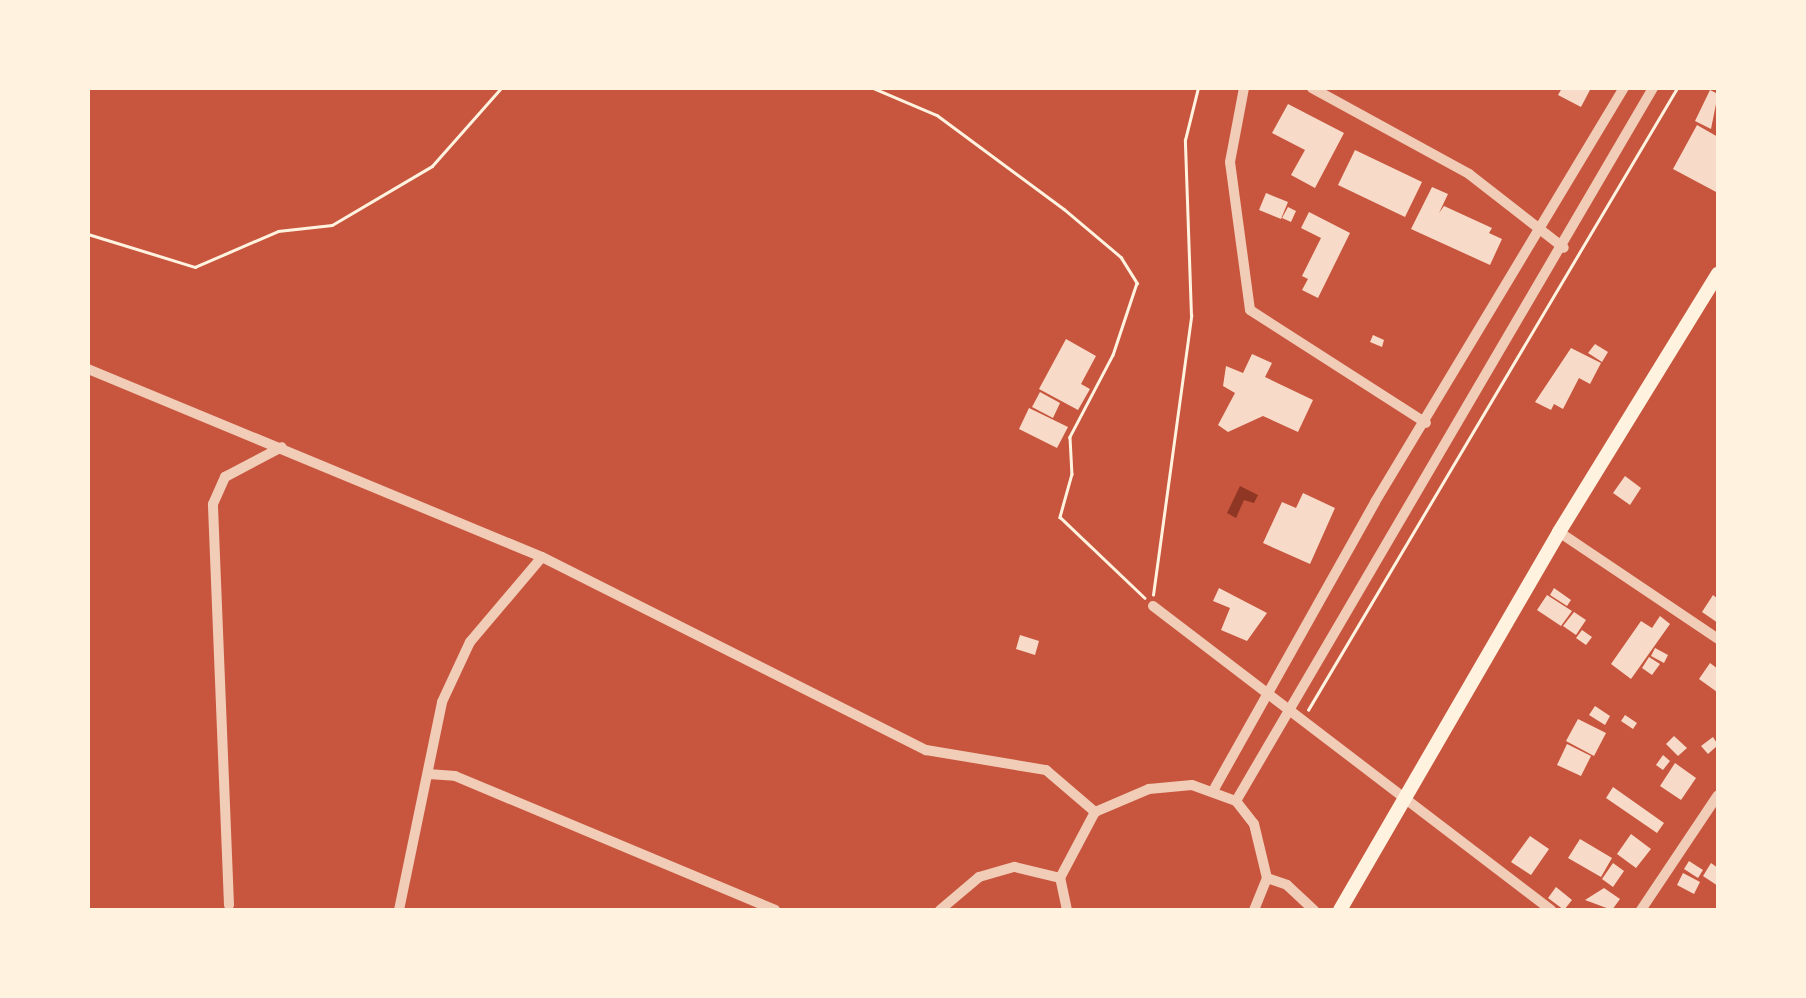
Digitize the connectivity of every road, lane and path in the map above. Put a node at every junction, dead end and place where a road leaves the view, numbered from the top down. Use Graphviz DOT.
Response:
graph roads {
  1 [pos="501,88"];
  2 [pos="873,88"];
  3 [pos="1198,88"];
  4 [pos="1244,88"];
  5 [pos="1312,88"];
  6 [pos="1624,88"];
  7 [pos="1653,88"];
  8 [pos="1677,88"];
  9 [pos="1541,233"];
  10 [pos="88,234"];
  11 [pos="1564,248"];
  12 [pos="1718,274"];
  13 [pos="88,369"];
  14 [pos="1426,423"];
  15 [pos="282,446"];
  16 [pos="1559,532"];
  17 [pos="542,557"];
  18 [pos="1152,606"];
  19 [pos="1718,639"];
  20 [pos="1268,691"];
  21 [pos="1289,707"];
  22 [pos="1303,719"];
  23 [pos="428,774"];
  24 [pos="1213,791"];
  25 [pos="1718,795"];
  26 [pos="1236,801"];
  27 [pos="1408,802"];
  28 [pos="1095,812"];
  29 [pos="1060,878"];
  30 [pos="1267,878"];
  31 [pos="229,905"];
  32 [pos="399,910"];
  33 [pos="776,910"];
  34 [pos="940,910"];
  35 [pos="1067,910"];
  36 [pos="1254,910"];
  37 [pos="1314,910"];
  38 [pos="1340,910"];
  39 [pos="1551,910"];
  40 [pos="1641,910"];
  1 -- 10 [label="path"];
  2 -- 18 [label="path"];
  3 -- 18 [label="path"];
  4 -- 14 [label="street"];
  5 -- 9 [label="street"];
  6 -- 9 [label="street"];
  7 -- 11 [label="street"];
  8 -- 22 [label="path"];
  9 -- 11 [label="street"];
  9 -- 14 [label="street"];
  11 -- 21 [label="street"];
  12 -- 16 [label="main road"];
  13 -- 15 [label="street"];
  14 -- 20 [label="street"];
  15 -- 17 [label="street"];
  15 -- 31 [label="street"];
  16 -- 19 [label="street"];
  16 -- 27 [label="main road"];
  17 -- 23 [label="street"];
  17 -- 28 [label="street"];
  18 -- 20 [label="street"];
  20 -- 21 [label="street"];
  20 -- 24 [label="street"];
  21 -- 22 [label="street"];
  21 -- 26 [label="street"];
  22 -- 27 [label="street"];
  23 -- 32 [label="street"];
  23 -- 33 [label="street"];
  24 -- 26 [label="street"];
  24 -- 28 [label="street"];
  25 -- 40 [label="street"];
  26 -- 30 [label="street"];
  27 -- 38 [label="main road"];
  27 -- 39 [label="street"];
  28 -- 29 [label="street"];
  29 -- 34 [label="street"];
  29 -- 35 [label="street"];
  30 -- 36 [label="street"];
  30 -- 37 [label="street"];
}
